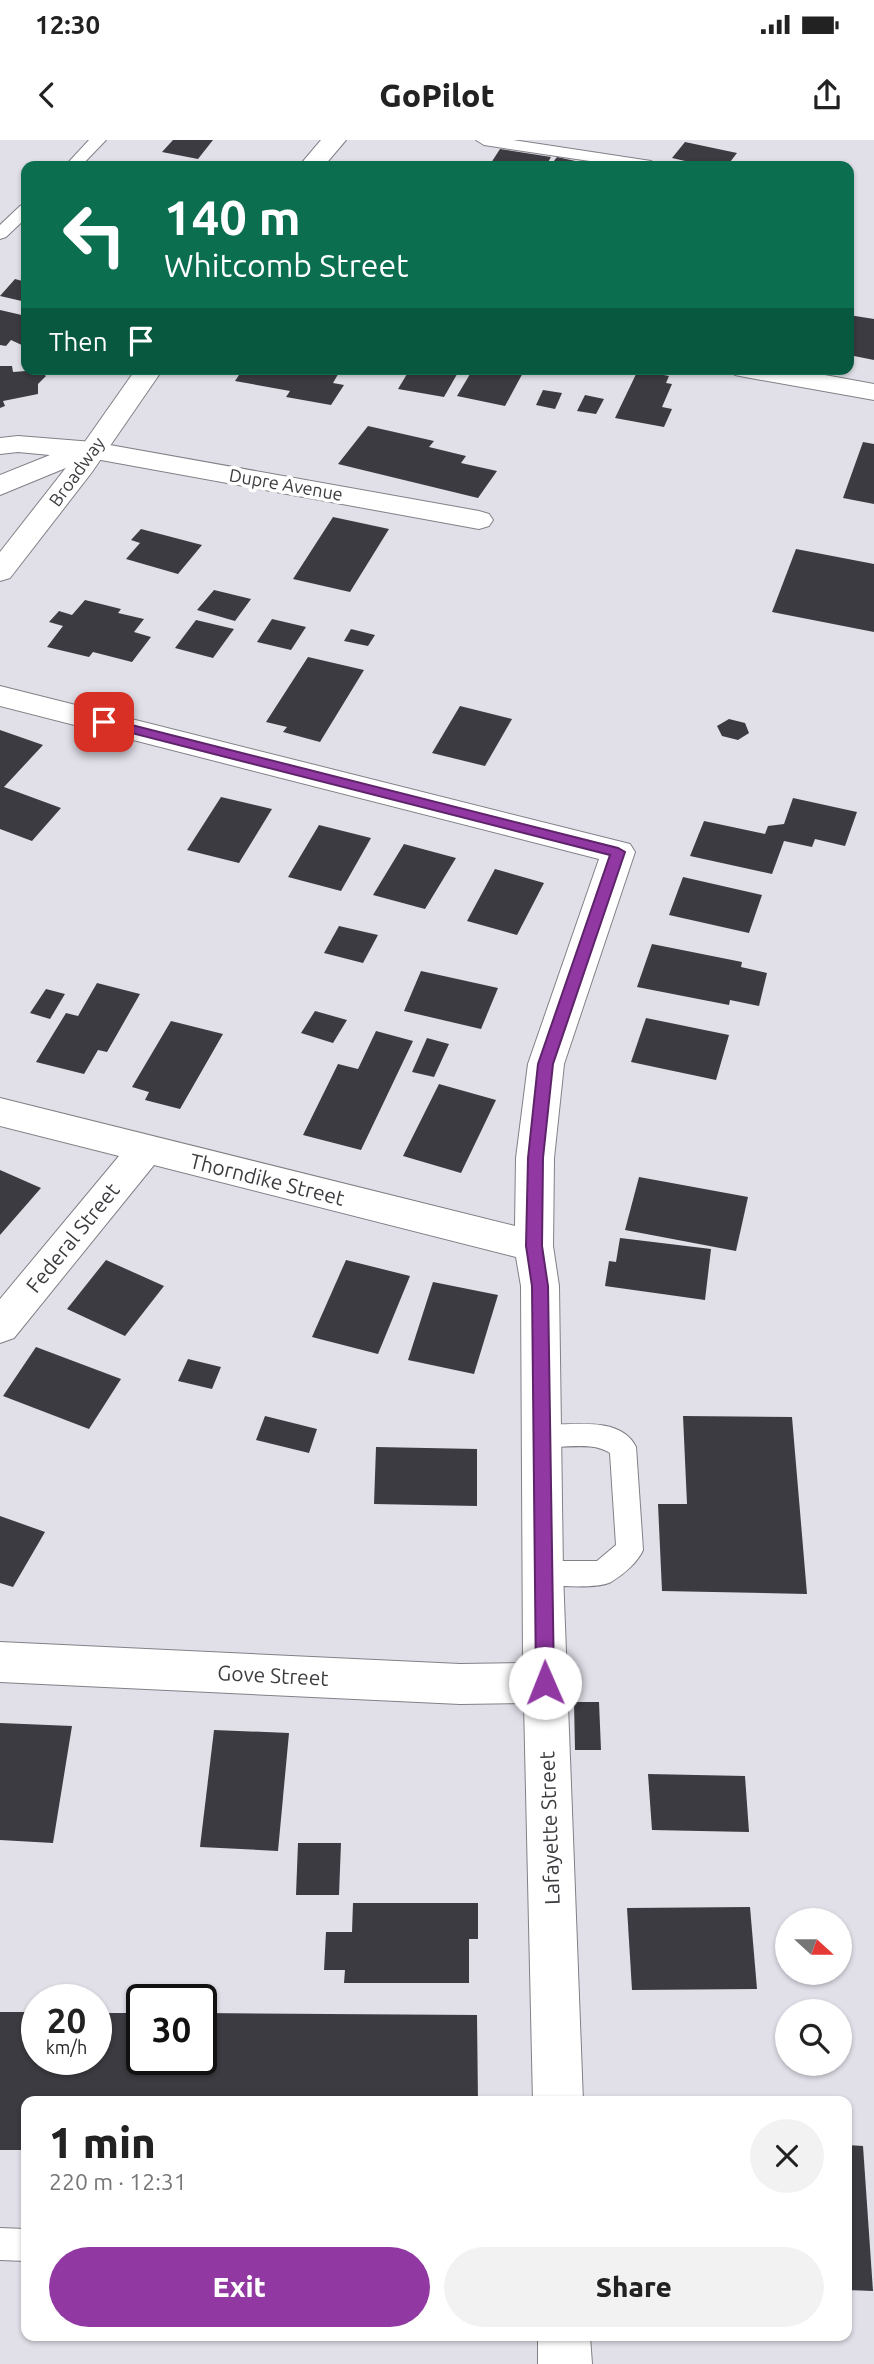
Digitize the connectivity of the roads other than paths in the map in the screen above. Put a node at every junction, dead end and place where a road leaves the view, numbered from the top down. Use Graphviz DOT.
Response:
graph roads {
  1 [pos="98,140"];
  2 [pos="334,140"];
  3 [pos="484,140"];
  4 [pos="78,161"];
  5 [pos="315,161"];
  6 [pos="619,161"];
  7 [pos="21,214"];
  8 [pos="0,234"];
  9 [pos="146,375"];
  10 [pos="779,375"];
  11 [pos="874,392"];
  12 [pos="0,446"];
  13 [pos="93,450"];
  14 [pos="0,485"];
  15 [pos="479,520"];
  16 [pos="0,572"];
  17 [pos="0,696"];
  18 [pos="0,1112"];
  19 [pos="145,1150"];
  20 [pos="534,1246"];
  21 [pos="0,1327"];
  22 [pos="543,1436"];
  23 [pos="542,1573"];
  24 [pos="0,1662"];
  25 [pos="545,1683"];
  26 [pos="558,2096"];
  27 [pos="0,2244"];
  28 [pos="21,2245"];
  29 [pos="564,2341"];
  30 [pos="565,2364"];
  1 -- 4 [label="lane"];
  2 -- 5 [label="street"];
  3 -- 6 [label="lane"];
  7 -- 8 [label="lane"];
  9 -- 13 [label="street, Broadway"];
  10 -- 11 [label="street"];
  12 -- 13 [label="street, Dupre Avenue"];
  13 -- 14 [label="street"];
  13 -- 15 [label="street, Dupre Avenue"];
  13 -- 16 [label="street, Broadway"];
  17 -- 20 [label="street, Lafayette Street"];
  18 -- 19 [label="street, Thorndike Street"];
  19 -- 20 [label="street, Thorndike Street"];
  19 -- 21 [label="street, Federal Street"];
  20 -- 22 [label="street, Lafayette Street"];
  22 -- 23 [label="street, Lafayette Street"];
  22 -- 23 [label="lane"];
  23 -- 25 [label="street, Lafayette Street"];
  24 -- 25 [label="street, Gove Street"];
  25 -- 26 [label="street, Lafayette Street"];
  27 -- 28 [label="lane"];
  29 -- 30 [label="street"];
}
